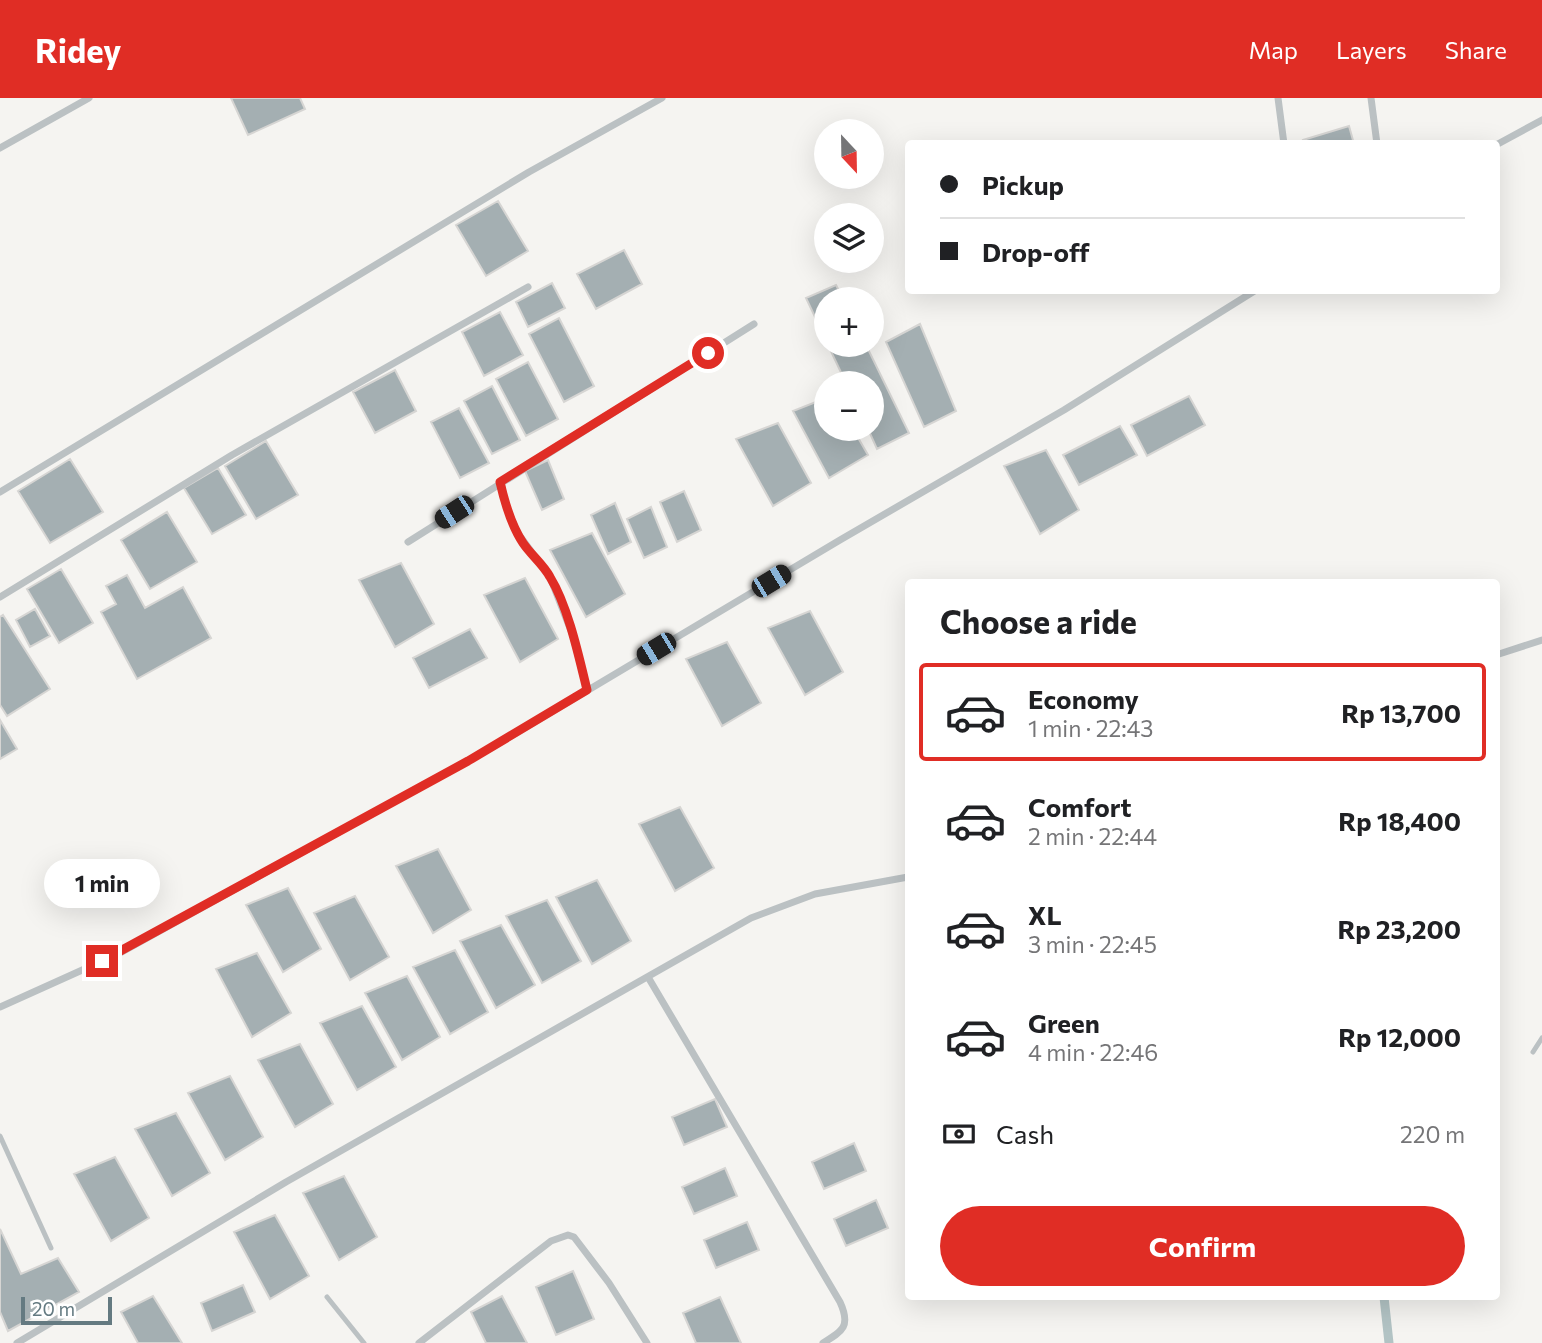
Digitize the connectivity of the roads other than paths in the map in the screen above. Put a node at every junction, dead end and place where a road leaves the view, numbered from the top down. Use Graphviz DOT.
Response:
graph roads {
  1 [pos="89,98"];
  2 [pos="662,98"];
  3 [pos="1278,98"];
  4 [pos="1371,98"];
  5 [pos="1542,120"];
  6 [pos="1283,140"];
  7 [pos="1376,140"];
  8 [pos="1500,143"];
  9 [pos="0,148"];
  10 [pos="528,287"];
  11 [pos="1250,294"];
  12 [pos="754,324"];
  13 [pos="500,482"];
  14 [pos="0,492"];
  15 [pos="408,542"];
  16 [pos="0,597"];
  17 [pos="1542,640"];
  18 [pos="1500,654"];
  19 [pos="587,690"];
  20 [pos="905,878"];
  21 [pos="648,976"];
  22 [pos="0,1007"];
  23 [pos="1542,1038"];
  24 [pos="1533,1052"];
  25 [pos="0,1136"];
  26 [pos="51,1248"];
  27 [pos="327,1297"];
  28 [pos="18,1343"];
  29 [pos="365,1343"];
  30 [pos="419,1343"];
  31 [pos="647,1343"];
  32 [pos="823,1343"];
  1 -- 9 [label="street"];
  2 -- 14 [label="street"];
  3 -- 6 [label="street"];
  4 -- 7 [label="street"];
  5 -- 8 [label="street"];
  10 -- 16 [label="street"];
  11 -- 19 [label="street"];
  12 -- 13 [label="street"];
  13 -- 15 [label="street"];
  13 -- 19 [label="street"];
  17 -- 18 [label="street"];
  19 -- 22 [label="street"];
  20 -- 21 [label="street"];
  21 -- 28 [label="street"];
  21 -- 32 [label="street"];
  23 -- 24 [label="lane"];
  25 -- 26 [label="lane"];
  27 -- 29 [label="lane"];
  30 -- 31 [label="street"];
}
